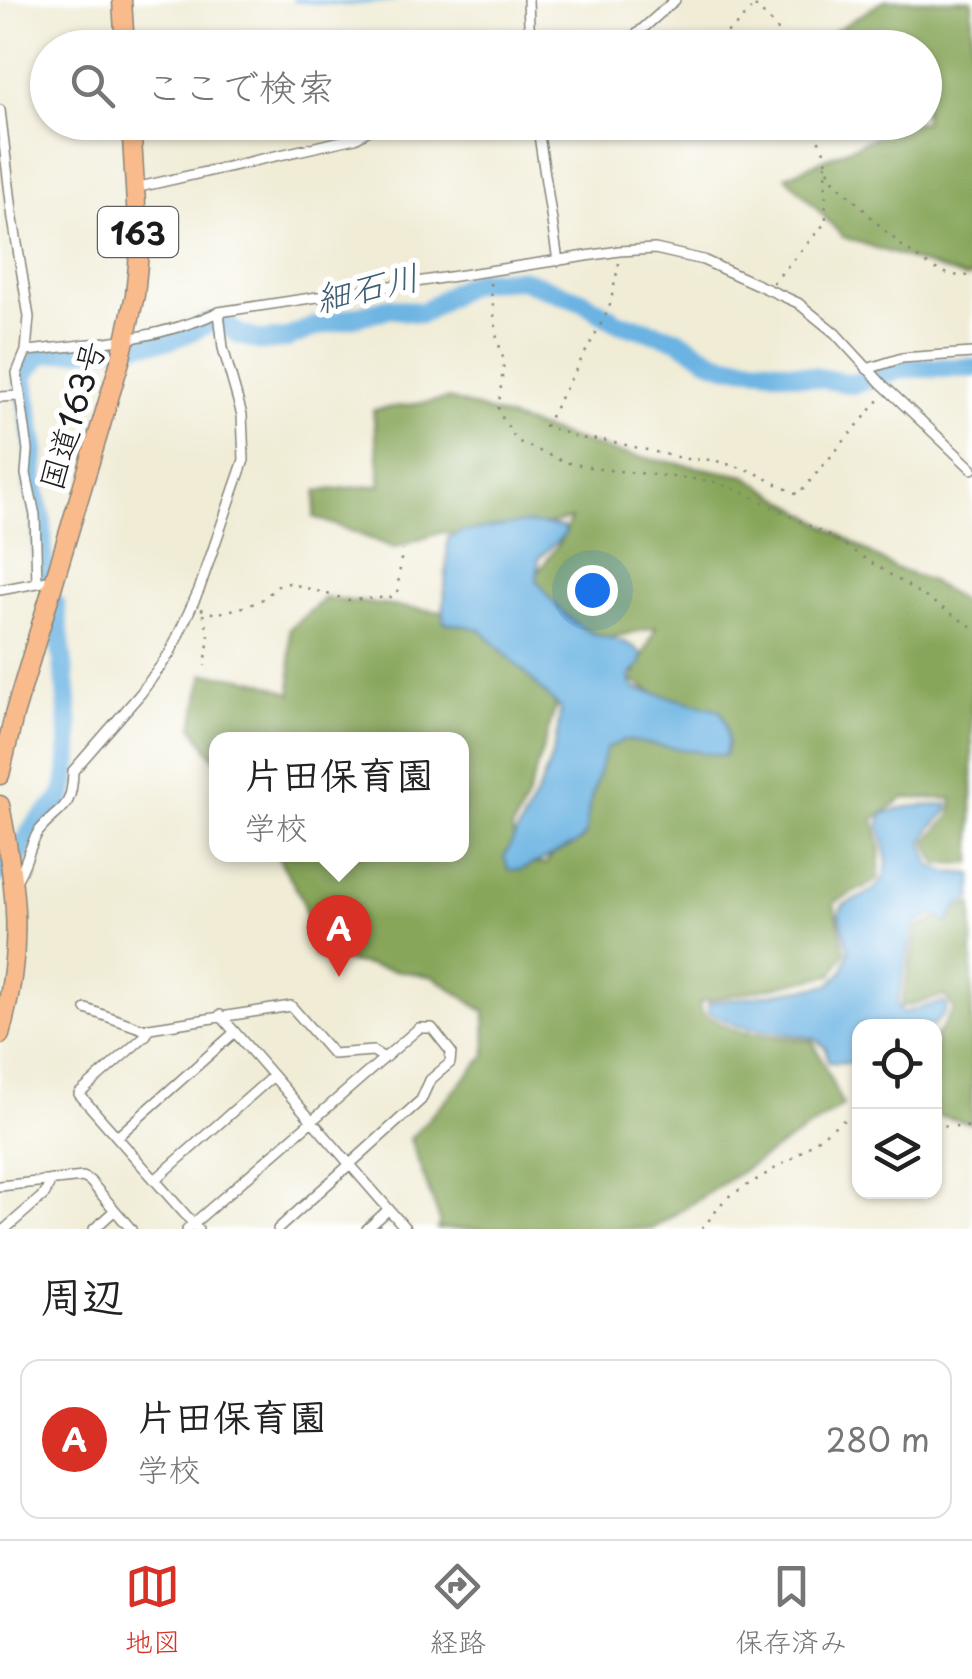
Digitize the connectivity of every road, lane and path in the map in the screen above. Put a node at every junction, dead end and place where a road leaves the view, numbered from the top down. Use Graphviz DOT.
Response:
graph roads {
  1 [pos="122,0"];
  2 [pos="528,0"];
  3 [pos="676,0"];
  4 [pos="759,0"];
  5 [pos="755,6"];
  6 [pos="124,30"];
  7 [pos="529,30"];
  8 [pos="642,30"];
  9 [pos="732,30"];
  10 [pos="778,30"];
  11 [pos="0,110"];
  12 [pos="132,140"];
  13 [pos="346,140"];
  14 [pos="540,140"];
  15 [pos="818,140"];
  16 [pos="826,160"];
  17 [pos="136,188"];
  18 [pos="12,220"];
  19 [pos="0,222"];
  20 [pos="619,251"];
  21 [pos="558,261"];
  22 [pos="489,272"];
  23 [pos="972,276"];
  24 [pos="769,288"];
  25 [pos="219,314"];
  26 [pos="123,349"];
  27 [pos="26,351"];
  28 [pos="972,353"];
  29 [pos="869,371"];
  30 [pos="884,387"];
  31 [pos="19,396"];
  32 [pos="0,397"];
  33 [pos="972,470"];
  34 [pos="402,550"];
  35 [pos="45,581"];
  36 [pos="0,590"];
  37 [pos="193,603"];
  38 [pos="202,610"];
  39 [pos="972,626"];
  40 [pos="205,666"];
  41 [pos="0,775"];
  42 [pos="0,804"];
  43 [pos="14,878"];
  44 [pos="86,1009"];
  45 [pos="220,1015"];
  46 [pos="148,1028"];
  47 [pos="235,1032"];
  48 [pos="0,1035"];
  49 [pos="384,1058"];
  50 [pos="273,1076"];
  51 [pos="852,1118"];
  52 [pos="312,1121"];
  53 [pos="942,1126"];
  54 [pos="972,1127"];
  55 [pos="116,1137"];
  56 [pos="350,1165"];
  57 [pos="50,1180"];
  58 [pos="155,1180"];
  59 [pos="0,1186"];
  60 [pos="115,1210"];
  61 [pos="389,1210"];
  62 [pos="192,1227"];
  63 [pos="5,1229"];
  64 [pos="94,1229"];
  65 [pos="131,1229"];
  66 [pos="278,1229"];
  67 [pos="367,1229"];
  68 [pos="406,1229"];
  69 [pos="702,1229"];
  1 -- 6 [label="highway"];
  2 -- 7 [label="street"];
  3 -- 8 [label="street"];
  4 -- 5 [label="path"];
  5 -- 9 [label="path"];
  5 -- 10 [label="path"];
  11 -- 18 [label="street"];
  12 -- 17 [label="highway, 国道163号 / 163"];
  13 -- 17 [label="street"];
  14 -- 21 [label="street"];
  15 -- 16 [label="path"];
  16 -- 23 [label="path"];
  16 -- 24 [label="path"];
  17 -- 26 [label="highway, 国道163号 / 163"];
  18 -- 19 [label="street"];
  18 -- 27 [label="street"];
  20 -- 21 [label="street"];
  20 -- 24 [label="street"];
  20 -- 30 [label="path"];
  21 -- 22 [label="street"];
  22 -- 25 [label="street"];
  22 -- 39 [label="path"];
  24 -- 29 [label="street"];
  25 -- 26 [label="street"];
  25 -- 37 [label="street"];
  26 -- 27 [label="street"];
  26 -- 35 [label="highway, 国道163号 / 163"];
  27 -- 31 [label="street"];
  28 -- 29 [label="street"];
  29 -- 30 [label="street"];
  30 -- 33 [label="street"];
  31 -- 32 [label="street"];
  31 -- 35 [label="street"];
  34 -- 38 [label="path"];
  35 -- 36 [label="street"];
  35 -- 41 [label="highway, 国道163号 / 163"];
  37 -- 38 [label="path"];
  37 -- 43 [label="street"];
  38 -- 40 [label="path"];
  42 -- 43 [label="highway"];
  43 -- 48 [label="highway"];
  44 -- 46 [label="street"];
  45 -- 46 [label="street"];
  45 -- 47 [label="street"];
  45 -- 49 [label="street"];
  46 -- 55 [label="street"];
  47 -- 50 [label="street"];
  47 -- 55 [label="street"];
  49 -- 52 [label="street"];
  49 -- 56 [label="street"];
  50 -- 52 [label="street"];
  50 -- 58 [label="street"];
  51 -- 69 [label="path"];
  52 -- 56 [label="street"];
  52 -- 62 [label="street"];
  53 -- 54 [label="path"];
  55 -- 58 [label="street"];
  56 -- 61 [label="street"];
  56 -- 66 [label="street"];
  57 -- 59 [label="street"];
  57 -- 60 [label="street"];
  57 -- 63 [label="street"];
  58 -- 62 [label="street"];
  60 -- 64 [label="street"];
  60 -- 65 [label="street"];
  61 -- 67 [label="street"];
  61 -- 68 [label="street"];
}
